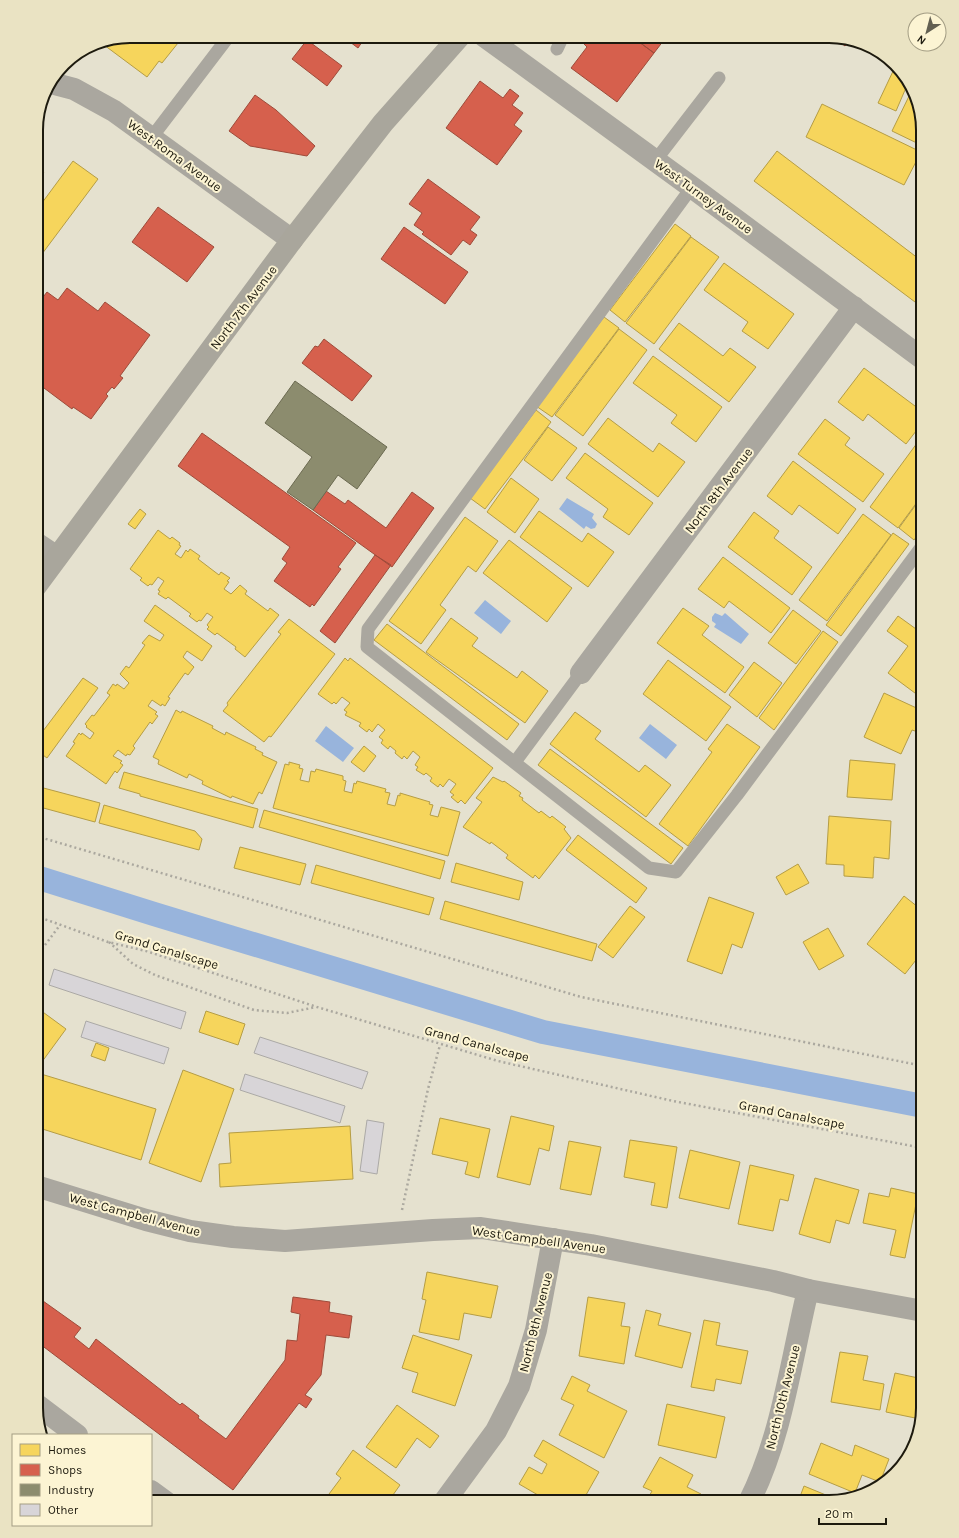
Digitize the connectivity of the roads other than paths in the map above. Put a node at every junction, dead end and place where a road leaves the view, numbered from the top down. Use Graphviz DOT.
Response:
graph roads {
  1 [pos="224,43"];
  2 [pos="454,43"];
  3 [pos="494,43"];
  4 [pos="560,43"];
  5 [pos="557,48"];
  6 [pos="719,78"];
  7 [pos="57,84"];
  8 [pos="152,137"];
  9 [pos="655,161"];
  10 [pos="692,187"];
  11 [pos="292,240"];
  12 [pos="854,307"];
  13 [pos="916,354"];
  14 [pos="43,548"];
  15 [pos="916,554"];
  16 [pos="57,557"];
  17 [pos="43,576"];
  18 [pos="581,673"];
  19 [pos="515,762"];
  20 [pos="43,1188"];
  21 [pos="553,1239"];
  22 [pos="808,1290"];
  23 [pos="916,1309"];
  24 [pos="43,1409"];
  25 [pos="76,1434"];
  26 [pos="449,1495"];
  27 [pos="754,1495"];
  1 -- 8 [label="lane"];
  2 -- 11 [label="main road, North 7th Avenue"];
  3 -- 9 [label="street, West Turney Avenue"];
  4 -- 5 [label="lane"];
  6 -- 9 [label="lane"];
  7 -- 8 [label="street, West Roma Avenue"];
  8 -- 11 [label="street, West Roma Avenue"];
  9 -- 10 [label="street, West Turney Avenue"];
  10 -- 12 [label="street, West Turney Avenue"];
  10 -- 19 [label="lane"];
  11 -- 16 [label="main road, North 7th Avenue"];
  12 -- 13 [label="street, West Turney Avenue"];
  12 -- 18 [label="street, North 8th Avenue"];
  14 -- 16 [label="street"];
  15 -- 19 [label="lane"];
  16 -- 17 [label="main road, North 7th Avenue"];
  18 -- 19 [label="lane"];
  20 -- 21 [label="street, West Campbell Avenue"];
  21 -- 22 [label="street, West Campbell Avenue"];
  21 -- 26 [label="street, North 9th Avenue"];
  22 -- 23 [label="street, West Campbell Avenue"];
  22 -- 27 [label="street, North 10th Avenue"];
  24 -- 25 [label="street"];
}
